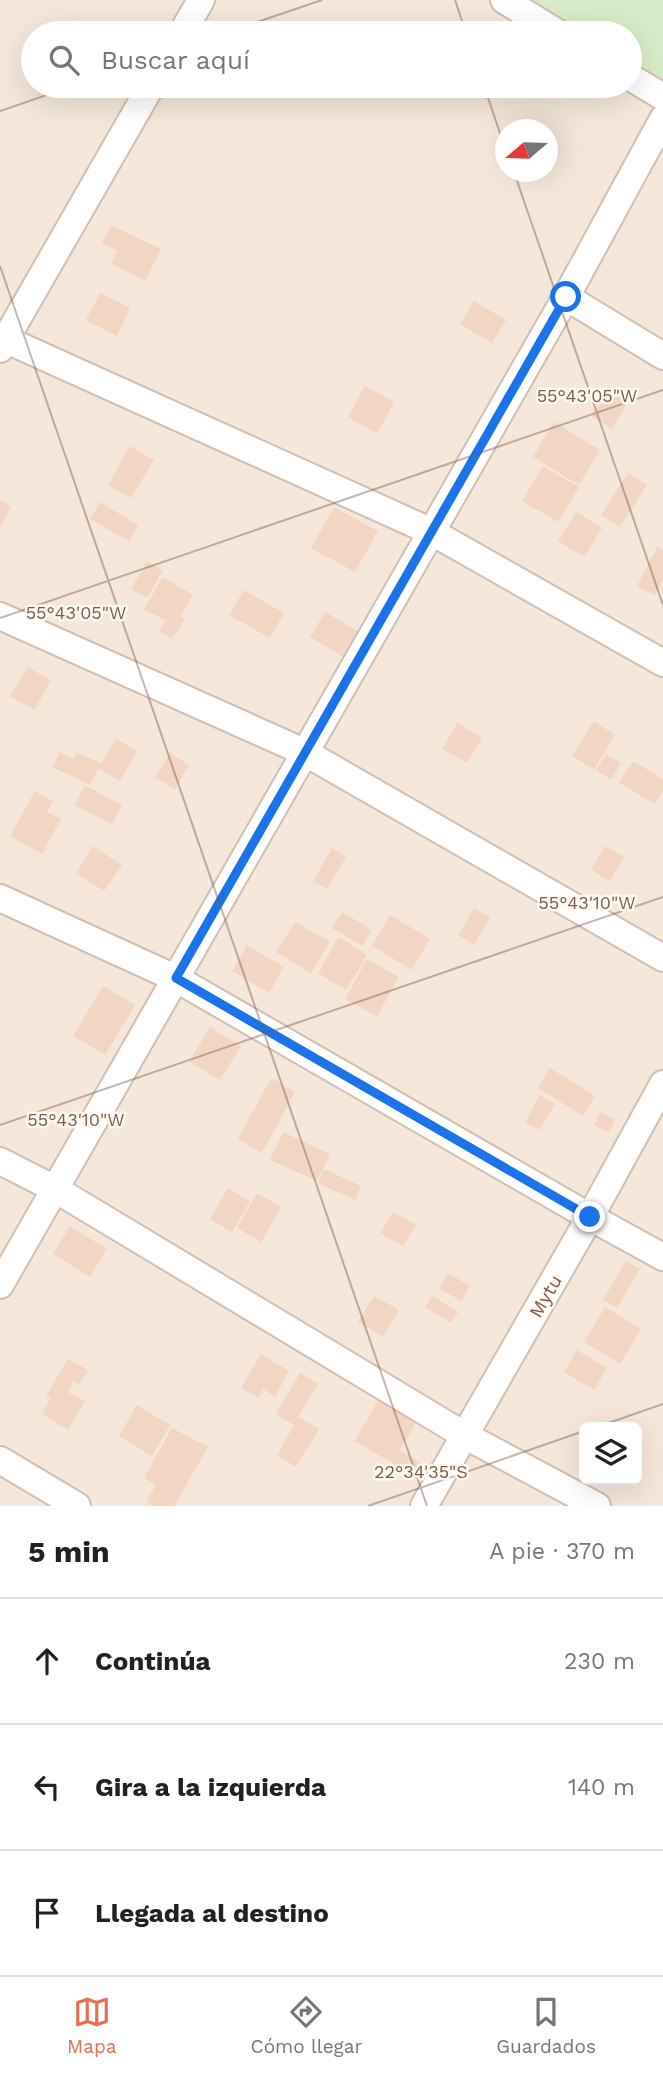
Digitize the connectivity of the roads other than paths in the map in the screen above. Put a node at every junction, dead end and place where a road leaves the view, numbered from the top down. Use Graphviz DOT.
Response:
graph roads {
  1 [pos="201,0"];
  2 [pos="504,0"];
  3 [pos="189,21"];
  4 [pos="538,21"];
  5 [pos="642,84"];
  6 [pos="663,97"];
  7 [pos="144,98"];
  8 [pos="663,119"];
  9 [pos="566,297"];
  10 [pos="2,342"];
  11 [pos="663,356"];
  12 [pos="430,531"];
  13 [pos="0,616"];
  14 [pos="663,663"];
  15 [pos="304,752"];
  16 [pos="0,898"];
  17 [pos="663,958"];
  18 [pos="176,978"];
  19 [pos="663,1084"];
  20 [pos="0,1161"];
  21 [pos="55,1189"];
  22 [pos="590,1217"];
  23 [pos="663,1257"];
  24 [pos="0,1285"];
  25 [pos="464,1435"];
  26 [pos="0,1460"];
  27 [pos="77,1506"];
  28 [pos="424,1506"];
  29 [pos="597,1506"];
  1 -- 3 [label="street"];
  2 -- 4 [label="street"];
  5 -- 6 [label="street"];
  7 -- 10 [label="street"];
  8 -- 9 [label="street"];
  9 -- 11 [label="street"];
  9 -- 12 [label="street"];
  10 -- 12 [label="street"];
  12 -- 14 [label="street"];
  12 -- 15 [label="street"];
  13 -- 15 [label="street"];
  15 -- 17 [label="street"];
  15 -- 18 [label="street"];
  16 -- 18 [label="street"];
  18 -- 21 [label="street"];
  18 -- 22 [label="street"];
  19 -- 22 [label="street, Mytu"];
  20 -- 21 [label="street"];
  21 -- 24 [label="street"];
  21 -- 25 [label="street"];
  22 -- 23 [label="street"];
  22 -- 25 [label="street, Mytu"];
  25 -- 28 [label="street, Mytu"];
  25 -- 29 [label="street"];
  26 -- 27 [label="street"];
}
